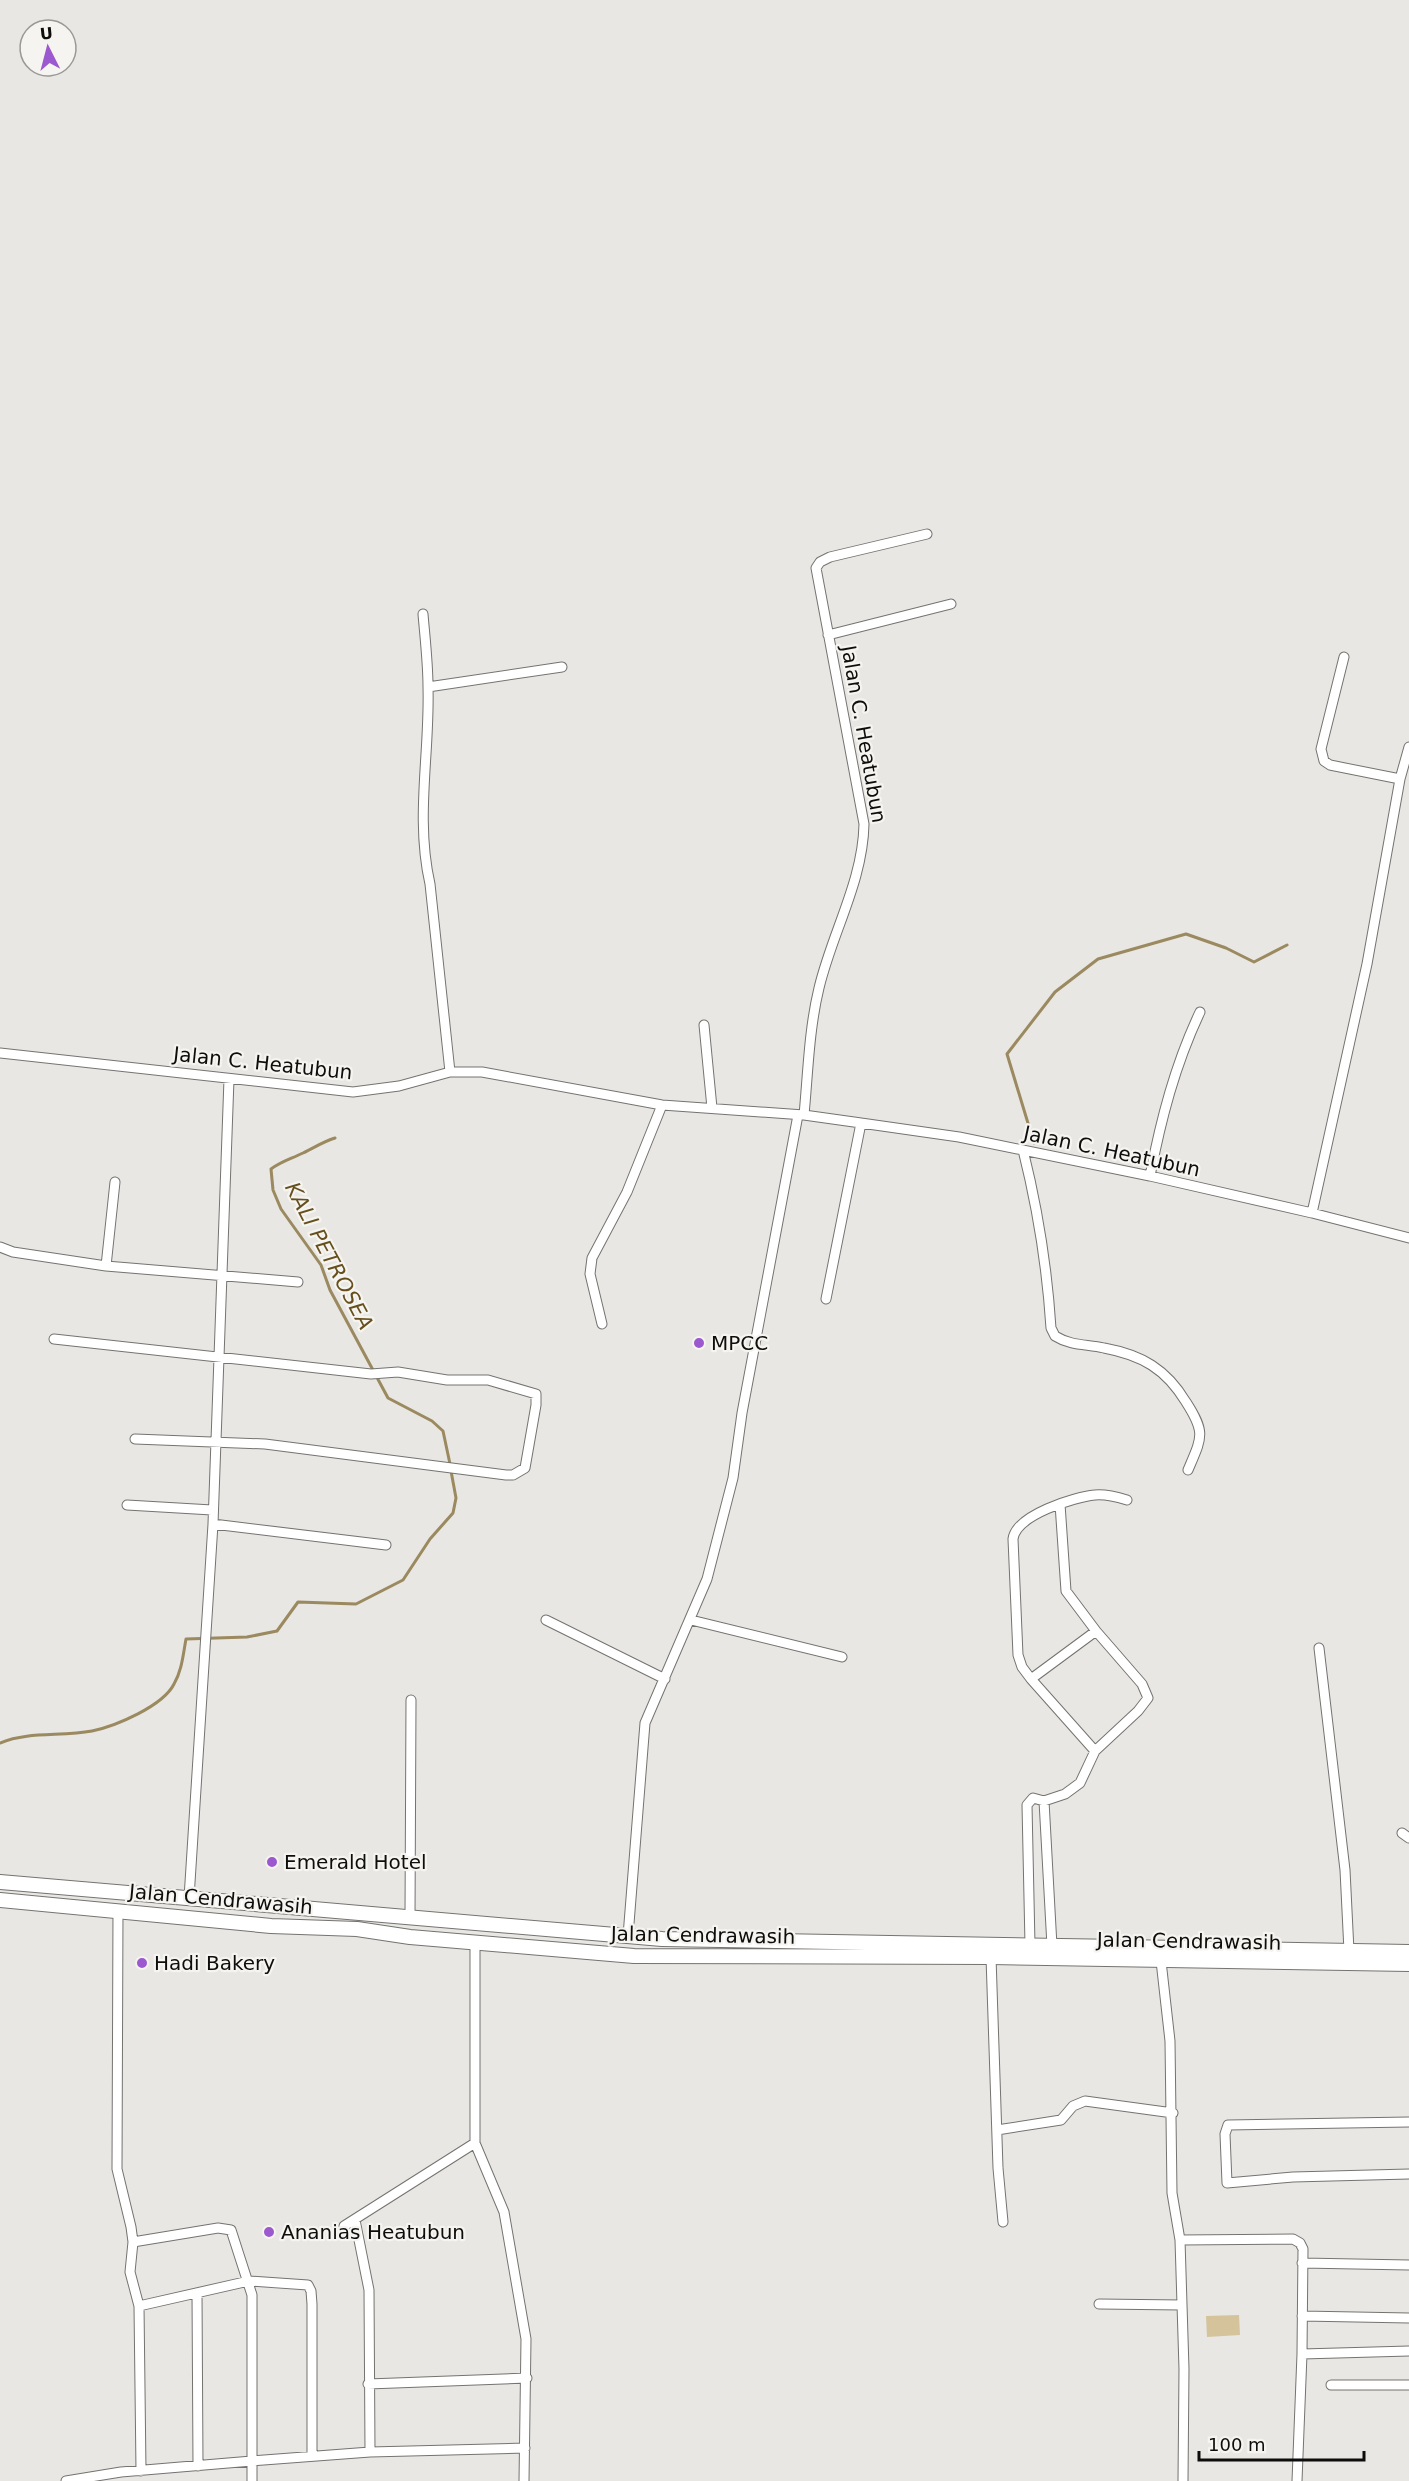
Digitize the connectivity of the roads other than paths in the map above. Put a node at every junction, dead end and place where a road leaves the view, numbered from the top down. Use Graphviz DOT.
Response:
graph roads {
  1 [pos="927,534"];
  2 [pos="951,604"];
  3 [pos="423,614"];
  4 [pos="828,635"];
  5 [pos="1344,657"];
  6 [pos="562,667"];
  7 [pos="428,687"];
  8 [pos="1409,747"];
  9 [pos="1400,779"];
  10 [pos="1200,1012"];
  11 [pos="704,1025"];
  12 [pos="0,1053"];
  13 [pos="450,1072"];
  14 [pos="229,1079"];
  15 [pos="662,1105"];
  16 [pos="712,1108"];
  17 [pos="801,1115"];
  18 [pos="861,1123"];
  19 [pos="1023,1150"];
  20 [pos="1150,1176"];
  21 [pos="116,1182"];
  22 [pos="1312,1213"];
  23 [pos="1409,1238"];
  24 [pos="0,1247"];
  25 [pos="106,1266"];
  26 [pos="223,1277"];
  27 [pos="298,1282"];
  28 [pos="826,1299"];
  29 [pos="603,1324"];
  30 [pos="54,1339"];
  31 [pos="218,1357"];
  32 [pos="135,1439"];
  33 [pos="215,1440"];
  34 [pos="1188,1470"];
  35 [pos="1127,1500"];
  36 [pos="1060,1504"];
  37 [pos="127,1505"];
  38 [pos="212,1510"];
  39 [pos="213,1524"];
  40 [pos="386,1545"];
  41 [pos="546,1620"];
  42 [pos="691,1620"];
  43 [pos="1095,1631"];
  44 [pos="1319,1648"];
  45 [pos="842,1657"];
  46 [pos="665,1679"];
  47 [pos="1031,1679"];
  48 [pos="411,1700"];
  49 [pos="1095,1751"];
  50 [pos="1044,1801"];
  51 [pos="0,1882"];
  52 [pos="189,1898"];
  53 [pos="0,1900"];
  54 [pos="118,1910"];
  55 [pos="410,1917"];
  56 [pos="628,1936"];
  57 [pos="475,1942"];
  58 [pos="1030,1945"];
  59 [pos="1052,1946"];
  60 [pos="1349,1951"];
  61 [pos="1409,1952"];
  62 [pos="991,1957"];
  63 [pos="1161,1961"];
  64 [pos="1409,1964"];
  65 [pos="1173,2112"];
  66 [pos="1409,2122"];
  67 [pos="997,2130"];
  68 [pos="475,2143"];
  69 [pos="1409,2174"];
  70 [pos="355,2220"];
  71 [pos="1003,2222"];
  72 [pos="344,2226"];
  73 [pos="1180,2240"];
  74 [pos="133,2242"];
  75 [pos="1302,2263"];
  76 [pos="1409,2265"];
  77 [pos="249,2281"];
  78 [pos="197,2293"];
  79 [pos="1099,2304"];
  80 [pos="1182,2305"];
  81 [pos="139,2306"];
  82 [pos="1302,2316"];
  83 [pos="1409,2318"];
  84 [pos="1409,2351"];
  85 [pos="1302,2354"];
  86 [pos="527,2378"];
  87 [pos="368,2384"];
  88 [pos="1331,2385"];
  89 [pos="1409,2385"];
  90 [pos="525,2448"];
  91 [pos="370,2452"];
  92 [pos="312,2455"];
  93 [pos="252,2461"];
  94 [pos="198,2466"];
  95 [pos="141,2471"];
  96 [pos="66,2481"];
  97 [pos="252,2481"];
  98 [pos="524,2481"];
  99 [pos="1183,2481"];
  100 [pos="1297,2481"];
  1 -- 4 [label="street, Jalan C. Heatubun"];
  2 -- 4 [label="street"];
  3 -- 7 [label="street"];
  4 -- 17 [label="street, Jalan C. Heatubun"];
  5 -- 9 [label="street"];
  6 -- 7 [label="street"];
  7 -- 13 [label="street"];
  8 -- 9 [label="street"];
  9 -- 22 [label="street"];
  10 -- 20 [label="street"];
  11 -- 16 [label="street"];
  12 -- 14 [label="street, Jalan C. Heatubun"];
  13 -- 14 [label="street, Jalan C. Heatubun"];
  13 -- 15 [label="street, Jalan C. Heatubun"];
  14 -- 26 [label="street"];
  15 -- 16 [label="street, Jalan C. Heatubun"];
  15 -- 29 [label="street"];
  16 -- 17 [label="street, Jalan C. Heatubun"];
  17 -- 18 [label="street, Jalan C. Heatubun"];
  17 -- 42 [label="street"];
  18 -- 19 [label="street, Jalan C. Heatubun"];
  18 -- 28 [label="street"];
  19 -- 20 [label="street, Jalan C. Heatubun"];
  19 -- 34 [label="street"];
  20 -- 22 [label="street, Jalan C. Heatubun"];
  21 -- 25 [label="street"];
  22 -- 23 [label="street, Jalan C. Heatubun"];
  24 -- 25 [label="street"];
  25 -- 26 [label="street"];
  26 -- 27 [label="street"];
  26 -- 31 [label="street"];
  30 -- 31 [label="street"];
  31 -- 33 [label="street"];
  31 -- 33 [label="street"];
  32 -- 33 [label="street"];
  33 -- 38 [label="street"];
  35 -- 36 [label="street"];
  36 -- 43 [label="street"];
  36 -- 47 [label="street"];
  37 -- 38 [label="street"];
  38 -- 39 [label="street"];
  39 -- 40 [label="street"];
  39 -- 52 [label="street"];
  41 -- 46 [label="street"];
  42 -- 45 [label="street"];
  42 -- 46 [label="street"];
  43 -- 47 [label="street"];
  43 -- 49 [label="street"];
  44 -- 60 [label="street"];
  46 -- 56 [label="street"];
  47 -- 49 [label="street"];
  48 -- 55 [label="street"];
  49 -- 50 [label="street"];
  50 -- 58 [label="street"];
  50 -- 59 [label="street"];
  51 -- 52 [label="main road, Jalan Cendrawasih"];
  52 -- 55 [label="main road, Jalan Cendrawasih"];
  53 -- 54 [label="main road, Jalan Cendrawasih"];
  54 -- 57 [label="main road, Jalan Cendrawasih"];
  54 -- 74 [label="street"];
  55 -- 56 [label="main road, Jalan Cendrawasih"];
  56 -- 58 [label="main road, Jalan Cendrawasih"];
  57 -- 62 [label="main road, Jalan Cendrawasih"];
  57 -- 68 [label="street"];
  58 -- 59 [label="main road, Jalan Cendrawasih"];
  59 -- 60 [label="main road, Jalan Cendrawasih"];
  60 -- 61 [label="main road, Jalan Cendrawasih"];
  62 -- 63 [label="main road, Jalan Cendrawasih"];
  62 -- 67 [label="street"];
  63 -- 64 [label="main road, Jalan Cendrawasih"];
  63 -- 65 [label="street"];
  65 -- 67 [label="street"];
  65 -- 73 [label="street"];
  66 -- 69 [label="street"];
  67 -- 71 [label="street"];
  68 -- 70 [label="street"];
  68 -- 86 [label="street"];
  70 -- 72 [label="street"];
  70 -- 87 [label="street"];
  73 -- 75 [label="street"];
  73 -- 80 [label="street"];
  74 -- 77 [label="street"];
  74 -- 81 [label="street"];
  75 -- 76 [label="street"];
  75 -- 82 [label="street"];
  77 -- 78 [label="street"];
  77 -- 92 [label="street"];
  77 -- 93 [label="street"];
  78 -- 81 [label="street"];
  78 -- 94 [label="street"];
  79 -- 80 [label="street"];
  80 -- 99 [label="street"];
  81 -- 95 [label="street"];
  82 -- 83 [label="street"];
  82 -- 85 [label="street"];
  84 -- 85 [label="street"];
  85 -- 100 [label="street"];
  86 -- 87 [label="street"];
  86 -- 90 [label="street"];
  87 -- 91 [label="street"];
  88 -- 89 [label="street"];
  90 -- 91 [label="street"];
  90 -- 98 [label="street"];
  91 -- 92 [label="street"];
  92 -- 93 [label="street"];
  93 -- 94 [label="street"];
  93 -- 97 [label="street"];
  94 -- 95 [label="street"];
  95 -- 96 [label="street"];
}
